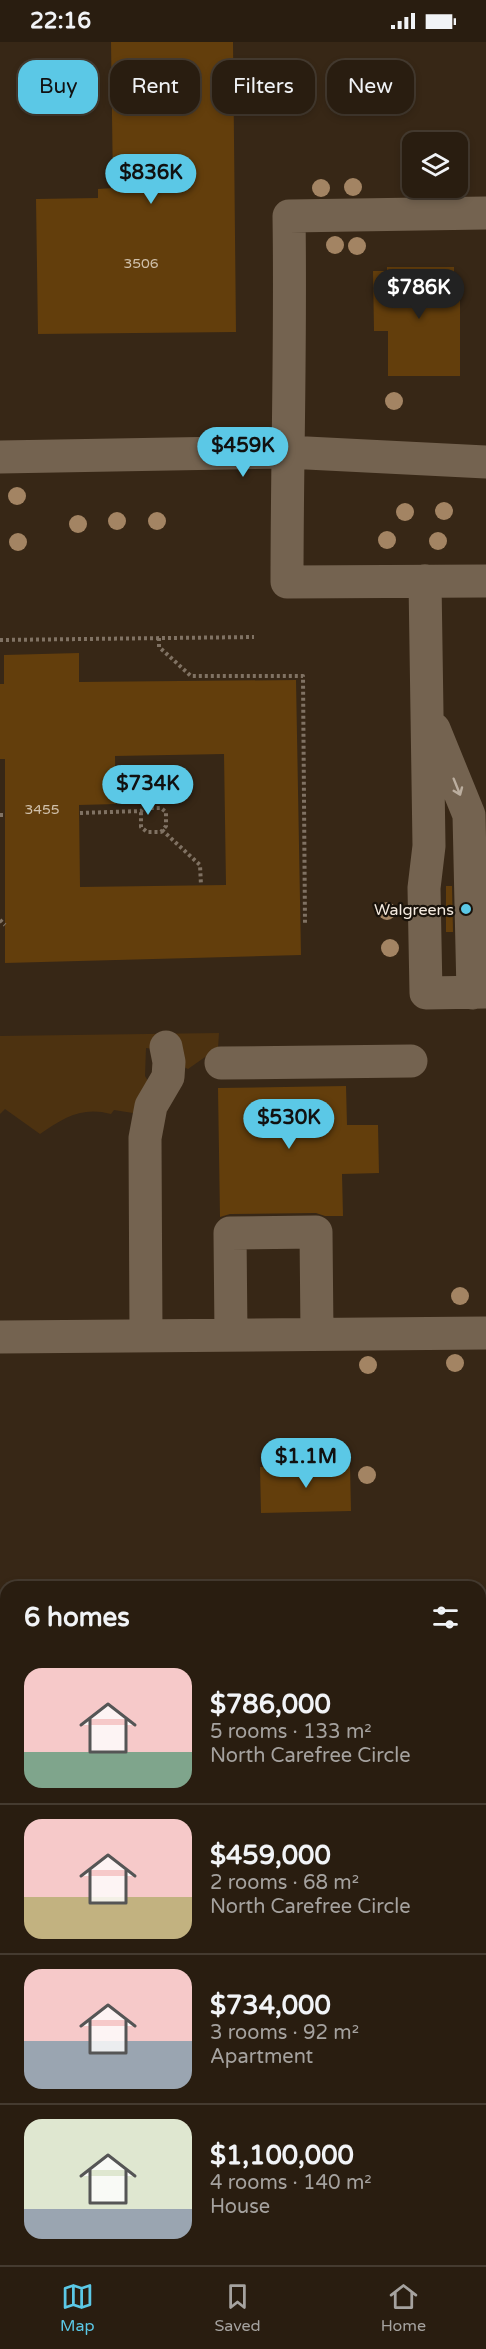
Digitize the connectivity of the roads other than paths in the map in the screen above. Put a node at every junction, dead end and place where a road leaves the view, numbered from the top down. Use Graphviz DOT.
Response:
graph roads {
  1 [pos="486,213"];
  2 [pos="287,452"];
  3 [pos="0,457"];
  4 [pos="486,462"];
  5 [pos="425,581"];
  6 [pos="486,581"];
  7 [pos="427,714"];
  8 [pos="479,993"];
  9 [pos="166,1047"];
  10 [pos="411,1061"];
  11 [pos="221,1063"];
  12 [pos="486,1333"];
  13 [pos="231,1334"];
  14 [pos="317,1334"];
  15 [pos="146,1335"];
  16 [pos="0,1337"];
  1 -- 2 [label="street"];
  2 -- 3 [label="street"];
  2 -- 4 [label="street"];
  2 -- 5 [label="street"];
  5 -- 6 [label="street"];
  5 -- 7 [label="street"];
  7 -- 8 [label="street, one-way"];
  7 -- 8 [label="street"];
  9 -- 15 [label="street"];
  10 -- 11 [label="street"];
  12 -- 14 [label="street"];
  13 -- 14 [label="street"];
  13 -- 14 [label="street"];
  13 -- 15 [label="street"];
  15 -- 16 [label="street"];
}
